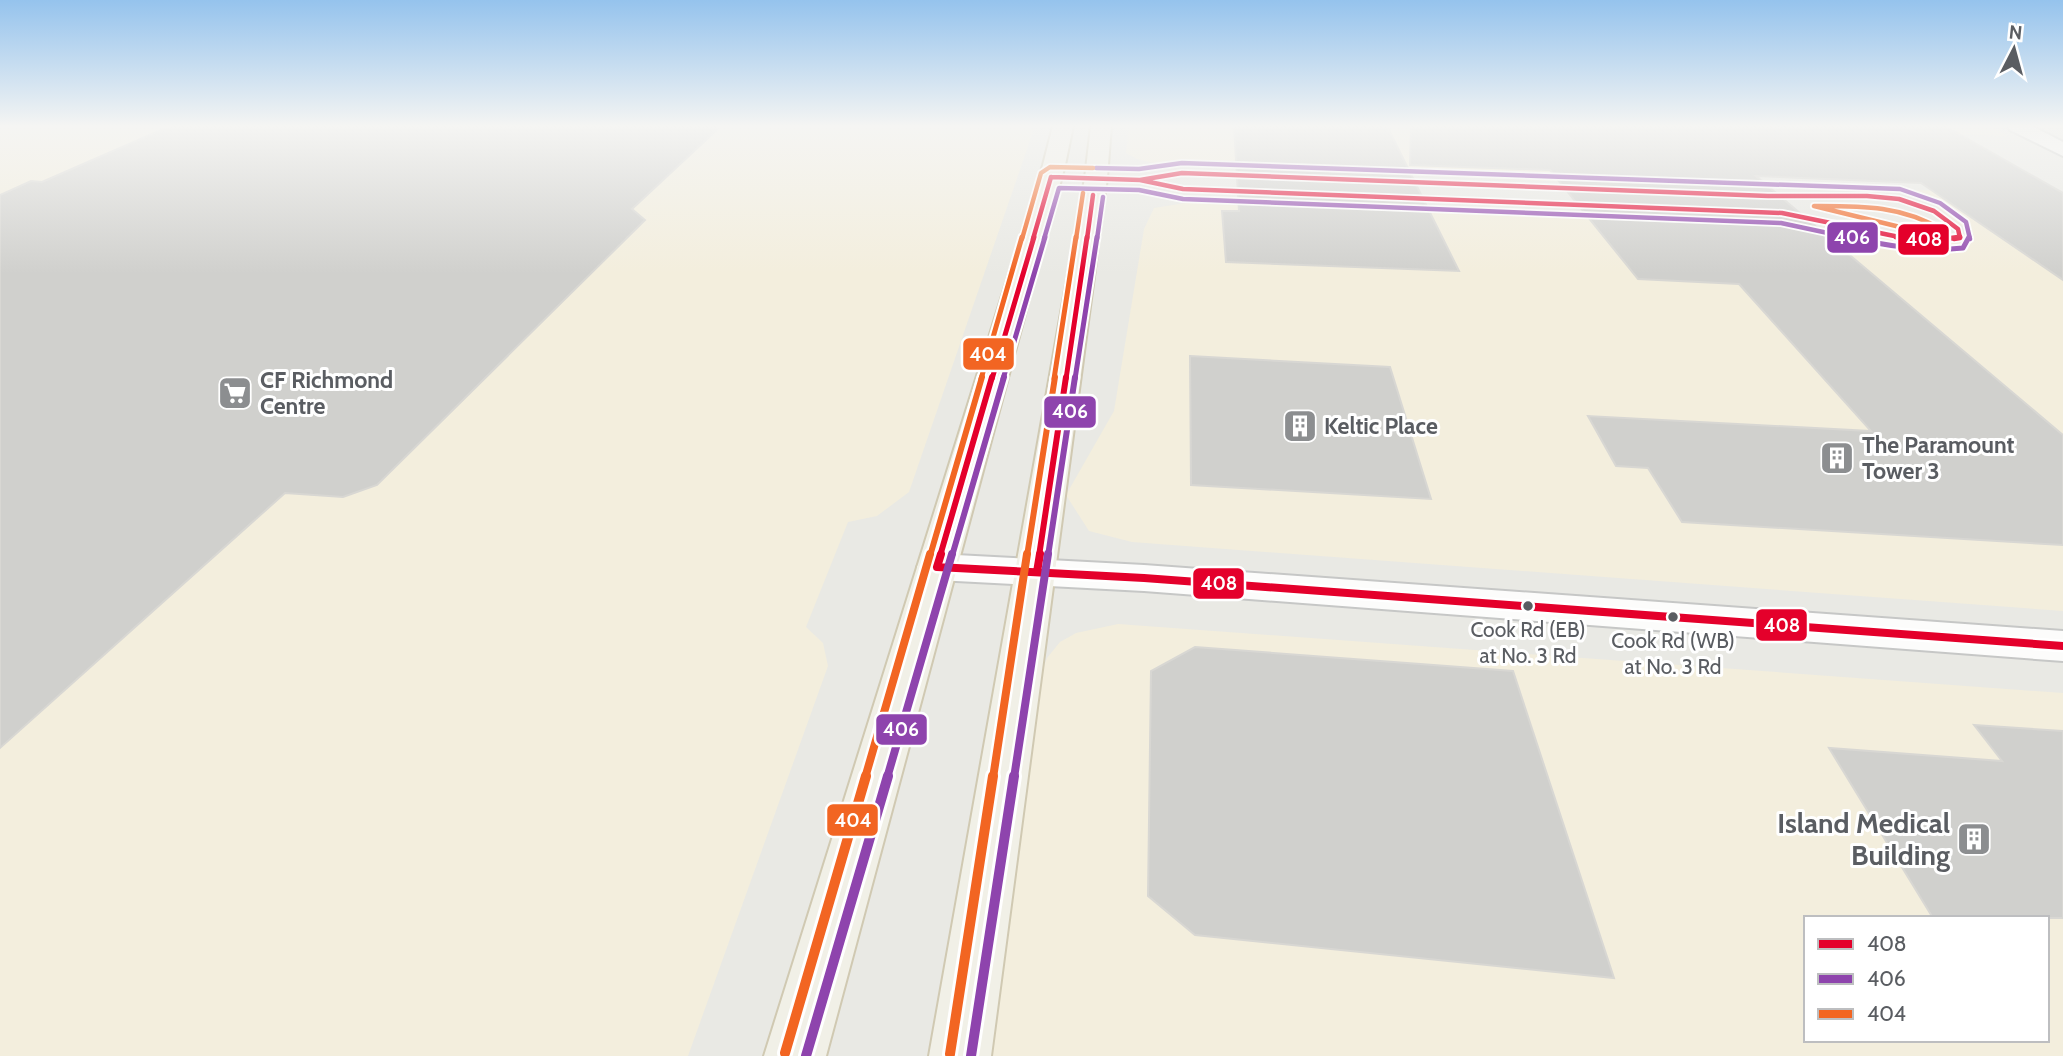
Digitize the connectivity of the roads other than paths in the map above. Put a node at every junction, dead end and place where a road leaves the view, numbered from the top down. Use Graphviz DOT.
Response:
graph roads {
  1 [pos="1051,175"];
  2 [pos="1096,175"];
  3 [pos="937,567"];
  4 [pos="1037,572"];
  5 [pos="2063,646"];
  6 [pos="795,1056"];
  7 [pos="960,1056"];
  1 -- 3 [label="main road"];
  2 -- 4 [label="main road"];
  3 -- 4 [label="street"];
  3 -- 6 [label="main road"];
  4 -- 5 [label="street"];
  4 -- 7 [label="main road"];
}
